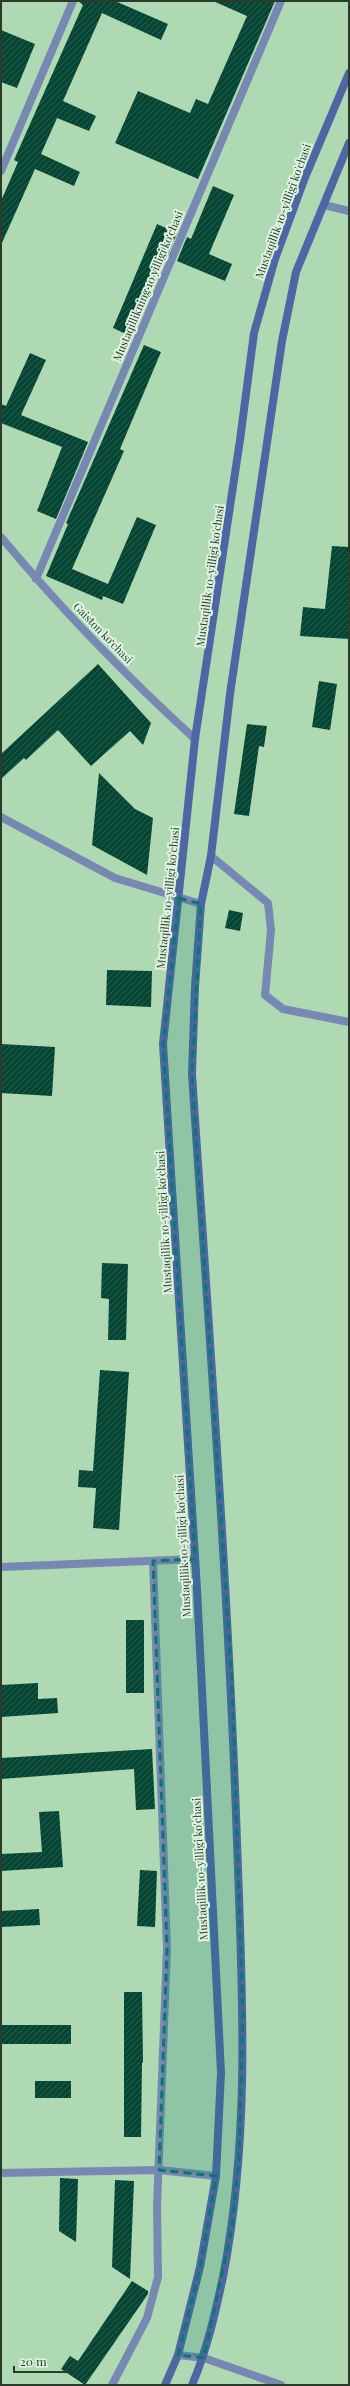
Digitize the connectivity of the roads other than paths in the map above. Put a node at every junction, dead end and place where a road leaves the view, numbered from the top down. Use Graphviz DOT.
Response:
graph roads {
  1 [pos="73,1"];
  2 [pos="281,1"];
  3 [pos="349,73"];
  4 [pos="349,144"];
  5 [pos="1,171"];
  6 [pos="324,205"];
  7 [pos="349,211"];
  8 [pos="1,537"];
  9 [pos="36,579"];
  10 [pos="196,739"];
  11 [pos="1,817"];
  12 [pos="211,856"];
  13 [pos="179,898"];
  14 [pos="201,904"];
  15 [pos="349,1022"];
  16 [pos="195,1559"];
  17 [pos="153,1561"];
  18 [pos="1,1566"];
  19 [pos="159,2170"];
  20 [pos="1,2173"];
  21 [pos="216,2176"];
  22 [pos="178,2355"];
  23 [pos="204,2358"];
  24 [pos="112,2385"];
  25 [pos="165,2385"];
  26 [pos="192,2385"];
  27 [pos="281,2385"];
  1 -- 5 [label="street"];
  2 -- 9 [label="street, Mustaqillikning 10 yilligi koʻchasi"];
  3 -- 10 [label="main road, Mustaqillik 10-yilligi ko'chasi"];
  4 -- 6 [label="main road"];
  6 -- 7 [label="street"];
  6 -- 12 [label="main road"];
  8 -- 9 [label="street, Gaiston koʻchasi"];
  9 -- 10 [label="street, Gaiston koʻchasi"];
  10 -- 13 [label="main road, Mustaqillik 10-yilligi ko'chasi"];
  11 -- 13 [label="street"];
  12 -- 14 [label="main road"];
  12 -- 15 [label="street"];
  13 -- 14 [label="street"];
  13 -- 16 [label="main road, Mustaqillik 10-yilligi ko'chasi"];
  14 -- 23 [label="main road"];
  16 -- 17 [label="street"];
  16 -- 21 [label="main road, Mustaqillik 10-yilligi ko'chasi"];
  17 -- 18 [label="street"];
  17 -- 19 [label="street"];
  19 -- 20 [label="street"];
  19 -- 21 [label="street"];
  19 -- 24 [label="street"];
  21 -- 22 [label="main road, Mustaqillik 10-yilligi ko'chasi"];
  22 -- 23 [label="street"];
  22 -- 25 [label="main road, Mustaqillik 10-yilligi ko'chasi"];
  23 -- 26 [label="main road"];
  23 -- 27 [label="street"];
}
